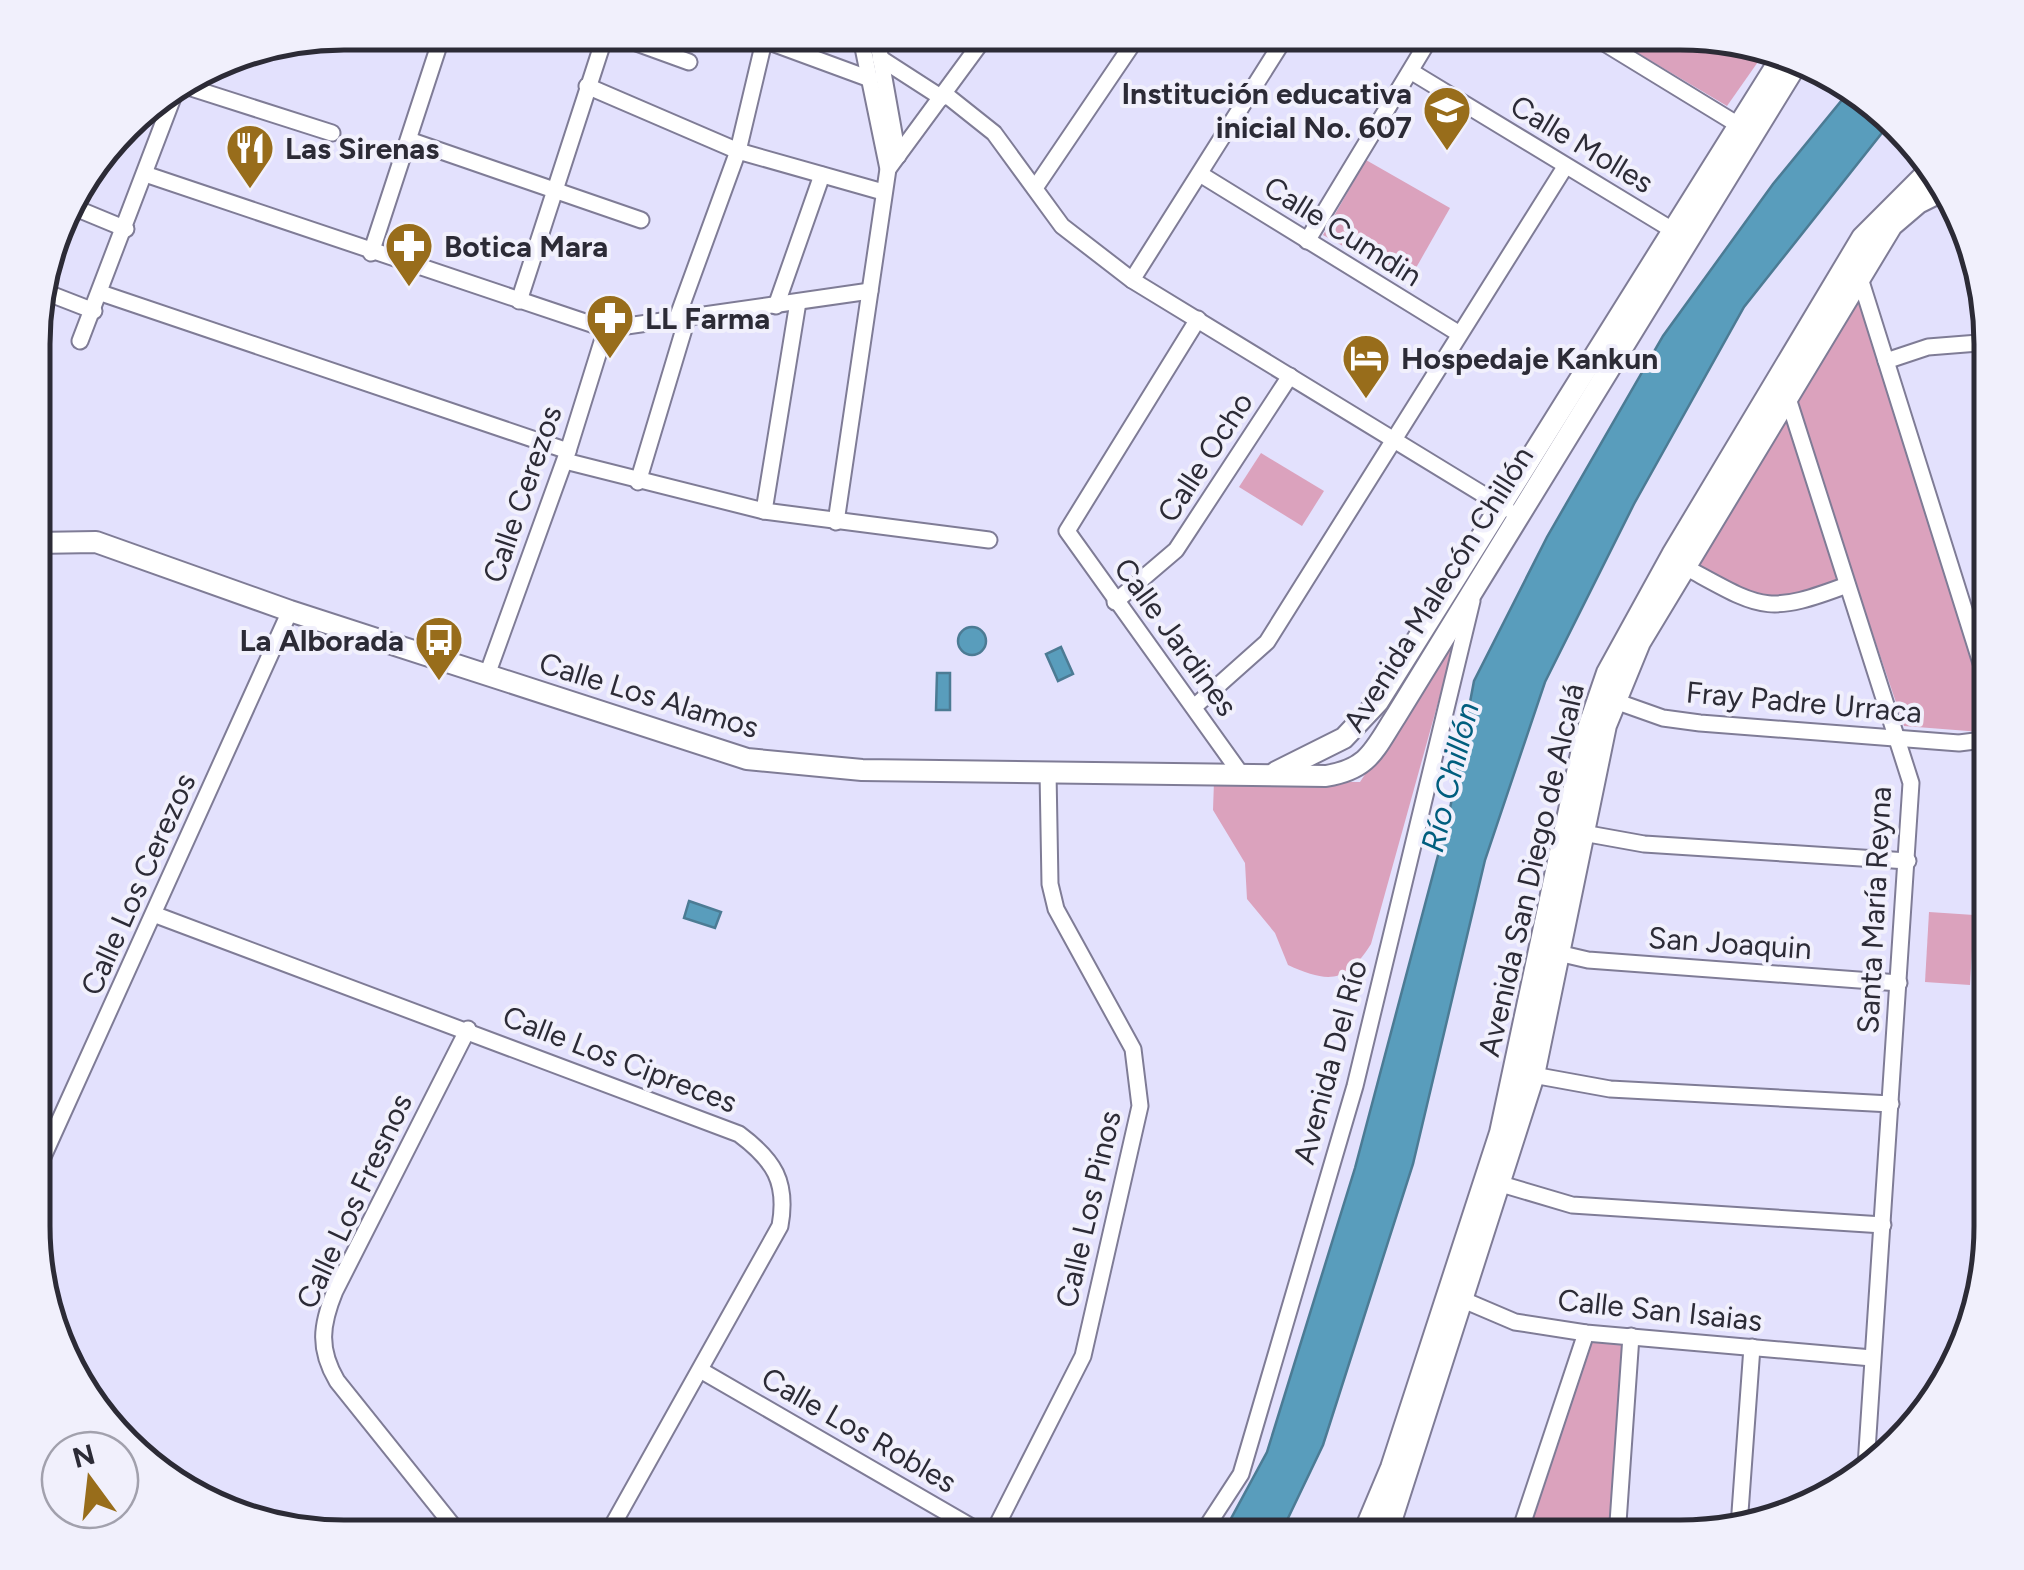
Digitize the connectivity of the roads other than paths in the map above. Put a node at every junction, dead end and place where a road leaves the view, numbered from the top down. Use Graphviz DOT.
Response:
graph roads {
  1 [pos="437,51"];
  2 [pos="599,51"];
  3 [pos="656,51"];
  4 [pos="761,51"];
  5 [pos="802,51"];
  6 [pos="864,51"];
  7 [pos="879,51"];
  8 [pos="975,51"];
  9 [pos="1128,51"];
  10 [pos="1277,51"];
  11 [pos="1423,51"];
  12 [pos="1617,51"];
  13 [pos="880,58"];
  14 [pos="688,62"];
  15 [pos="1775,66"];
  16 [pos="1412,72"];
  17 [pos="1792,72"];
  18 [pos="870,79"];
  19 [pos="586,86"];
  20 [pos="195,91"];
  21 [pos="943,96"];
  22 [pos="172,106"];
  23 [pos="1740,126"];
  24 [pos="332,133"];
  25 [pos="409,140"];
  26 [pos="738,151"];
  27 [pos="893,162"];
  28 [pos="1565,167"];
  29 [pos="145,174"];
  30 [pos="1200,174"];
  31 [pos="822,176"];
  32 [pos="1923,179"];
  33 [pos="1035,188"];
  34 [pos="883,192"];
  35 [pos="556,193"];
  36 [pos="1933,196"];
  37 [pos="82,211"];
  38 [pos="641,220"];
  39 [pos="126,229"];
  40 [pos="1674,231"];
  41 [pos="1307,241"];
  42 [pos="371,253"];
  43 [pos="1858,275"];
  44 [pos="1132,280"];
  45 [pos="870,291"];
  46 [pos="100,293"];
  47 [pos="55,296"];
  48 [pos="519,301"];
  49 [pos="798,302"];
  50 [pos="776,306"];
  51 [pos="94,310"];
  52 [pos="1198,319"];
  53 [pos="682,320"];
  54 [pos="606,330"];
  55 [pos="1458,334"];
  56 [pos="80,341"];
  57 [pos="1974,343"];
  58 [pos="1886,361"];
  59 [pos="1290,376"];
  60 [pos="1784,387"];
  61 [pos="1396,440"];
  62 [pos="567,456"];
  63 [pos="638,482"];
  64 [pos="764,511"];
  65 [pos="1510,511"];
  66 [pos="836,522"];
  67 [pos="989,540"];
  68 [pos="50,543"];
  69 [pos="1687,568"];
  70 [pos="1848,586"];
  71 [pos="1475,587"];
  72 [pos="1114,602"];
  73 [pos="290,611"];
  74 [pos="1974,639"];
  75 [pos="488,676"];
  76 [pos="1615,701"];
  77 [pos="1194,708"];
  78 [pos="1899,736"];
  79 [pos="1974,741"];
  80 [pos="1048,772"];
  81 [pos="1241,774"];
  82 [pos="1270,774"];
  83 [pos="1583,833"];
  84 [pos="1908,861"];
  85 [pos="156,915"];
  86 [pos="1558,953"];
  87 [pos="1899,983"];
  88 [pos="468,1029"];
  89 [pos="1533,1075"];
  90 [pos="1891,1104"];
  91 [pos="51,1141"];
  92 [pos="1501,1184"];
  93 [pos="1884,1225"];
  94 [pos="1455,1297"];
  95 [pos="1586,1333"];
  96 [pos="1631,1336"];
  97 [pos="1752,1347"];
  98 [pos="1872,1358"];
  99 [pos="702,1371"];
  100 [pos="1867,1452"];
  101 [pos="1739,1513"];
  102 [pos="448,1519"];
  103 [pos="616,1519"];
  104 [pos="960,1519"];
  105 [pos="999,1519"];
  106 [pos="1211,1520"];
  107 [pos="1370,1520"];
  108 [pos="1390,1520"];
  109 [pos="1524,1520"];
  110 [pos="1618,1520"];
  1 -- 25 [label="street"];
  2 -- 19 [label="street"];
  3 -- 14 [label="street"];
  4 -- 26 [label="street"];
  5 -- 18 [label="street"];
  6 -- 18 [label="street"];
  7 -- 13 [label="street"];
  8 -- 21 [label="street"];
  9 -- 33 [label="street"];
  10 -- 30 [label="street"];
  11 -- 16 [label="street"];
  12 -- 23 [label="street"];
  13 -- 21 [label="street"];
  13 -- 27 [label="street"];
  15 -- 23 [label="street, Avenida Malecón Chillón"];
  16 -- 28 [label="street, Calle Molles"];
  16 -- 41 [label="street"];
  17 -- 65 [label="street, Avenida Malecón Chillón"];
  18 -- 27 [label="street"];
  19 -- 26 [label="street"];
  19 -- 35 [label="street"];
  20 -- 24 [label="street"];
  21 -- 27 [label="street"];
  21 -- 33 [label="street"];
  22 -- 29 [label="street"];
  23 -- 40 [label="street, Avenida Malecón Chillón"];
  25 -- 35 [label="street"];
  25 -- 42 [label="street"];
  26 -- 31 [label="street"];
  26 -- 53 [label="street"];
  27 -- 34 [label="street"];
  28 -- 40 [label="street, Calle Molles"];
  28 -- 55 [label="street"];
  29 -- 39 [label="street"];
  29 -- 42 [label="street"];
  30 -- 41 [label="street, Calle Cumdin"];
  30 -- 44 [label="street"];
  31 -- 34 [label="street"];
  31 -- 50 [label="street"];
  32 -- 60 [label="main road, Avenida San Diego de Alcalá"];
  33 -- 44 [label="street"];
  34 -- 45 [label="street"];
  35 -- 38 [label="street"];
  35 -- 48 [label="street"];
  36 -- 43 [label="main road, Avenida San Diego de Alcalá"];
  37 -- 39 [label="street"];
  39 -- 46 [label="street"];
  40 -- 65 [label="street, Avenida Malecón Chillón"];
  41 -- 55 [label="street, Calle Cumdin"];
  42 -- 48 [label="street"];
  43 -- 58 [label="street"];
  43 -- 60 [label="main road, Avenida San Diego de Alcalá"];
  44 -- 52 [label="street"];
  45 -- 49 [label="street"];
  45 -- 66 [label="street"];
  46 -- 51 [label="street"];
  46 -- 62 [label="street"];
  47 -- 51 [label="street"];
  48 -- 54 [label="street"];
  49 -- 50 [label="street"];
  49 -- 64 [label="street"];
  50 -- 53 [label="street"];
  51 -- 56 [label="street"];
  52 -- 59 [label="street"];
  52 -- 72 [label="street, Calle Jardines"];
  53 -- 54 [label="street"];
  53 -- 63 [label="street"];
  54 -- 62 [label="street, Calle Cerezos"];
  55 -- 61 [label="street"];
  57 -- 58 [label="street"];
  58 -- 74 [label="street"];
  59 -- 61 [label="street"];
  59 -- 72 [label="street, Calle Ocho"];
  60 -- 69 [label="main road, Avenida San Diego de Alcalá"];
  60 -- 70 [label="street, Santa María Reyna"];
  60 -- 94 [label="main road, Avenida San Diego de Alcalá"];
  61 -- 65 [label="street"];
  61 -- 77 [label="street"];
  62 -- 63 [label="street"];
  62 -- 75 [label="street, Calle Cerezos"];
  63 -- 64 [label="street"];
  64 -- 66 [label="street"];
  65 -- 71 [label="street, Avenida Malecón Chillón"];
  65 -- 82 [label="street, Avenida Malecón Chillón"];
  66 -- 67 [label="street"];
  68 -- 73 [label="street, Calle Los Alamos"];
  69 -- 70 [label="street"];
  69 -- 76 [label="main road, Avenida San Diego de Alcalá"];
  70 -- 78 [label="street, Santa María Reyna"];
  71 -- 82 [label="street, Avenida Malecón Chillón"];
  71 -- 106 [label="street, Avenida Del Río"];
  72 -- 77 [label="street, Calle Jardines"];
  73 -- 75 [label="street, Calle Los Alamos"];
  73 -- 85 [label="street, Calle Los Cerezos"];
  75 -- 80 [label="street, Calle Los Alamos"];
  76 -- 78 [label="street, Fray Padre Urraca"];
  76 -- 83 [label="main road, Avenida San Diego de Alcalá"];
  77 -- 81 [label="street, Calle Jardines"];
  78 -- 79 [label="street, Fray Padre Urraca"];
  78 -- 84 [label="street, Santa María Reyna"];
  80 -- 81 [label="street, Calle Los Alamos"];
  80 -- 105 [label="street, Calle Los Pinos"];
  81 -- 82 [label="street, Calle Los Alamos"];
  83 -- 84 [label="street"];
  83 -- 86 [label="main road, Avenida San Diego de Alcalá"];
  84 -- 87 [label="street, Santa María Reyna"];
  85 -- 88 [label="street, Calle Los Cipreces"];
  85 -- 91 [label="street, Calle Los Cerezos"];
  86 -- 87 [label="street, San Joaquin"];
  86 -- 89 [label="main road, Avenida San Diego de Alcalá"];
  87 -- 90 [label="street, Santa María Reyna"];
  88 -- 99 [label="street, Calle Los Cipreces"];
  88 -- 102 [label="street, Calle Los Fresnos"];
  89 -- 90 [label="street"];
  89 -- 92 [label="main road, Avenida San Diego de Alcalá"];
  90 -- 93 [label="street, Santa María Reyna"];
  92 -- 93 [label="street"];
  92 -- 94 [label="main road, Avenida San Diego de Alcalá"];
  93 -- 98 [label="street, Santa María Reyna"];
  94 -- 95 [label="street, Calle San Isaias"];
  94 -- 107 [label="main road, Avenida San Diego de Alcalá"];
  94 -- 108 [label="main road, Avenida San Diego de Alcalá"];
  95 -- 96 [label="street, Calle San Isaias"];
  95 -- 109 [label="street"];
  96 -- 97 [label="street, Calle San Isaias"];
  96 -- 110 [label="street"];
  97 -- 98 [label="street, Calle San Isaias"];
  97 -- 101 [label="street"];
  98 -- 100 [label="street, Santa María Reyna"];
  99 -- 103 [label="street, Calle Los Cipreces"];
  99 -- 104 [label="street, Calle Los Robles"];
}
